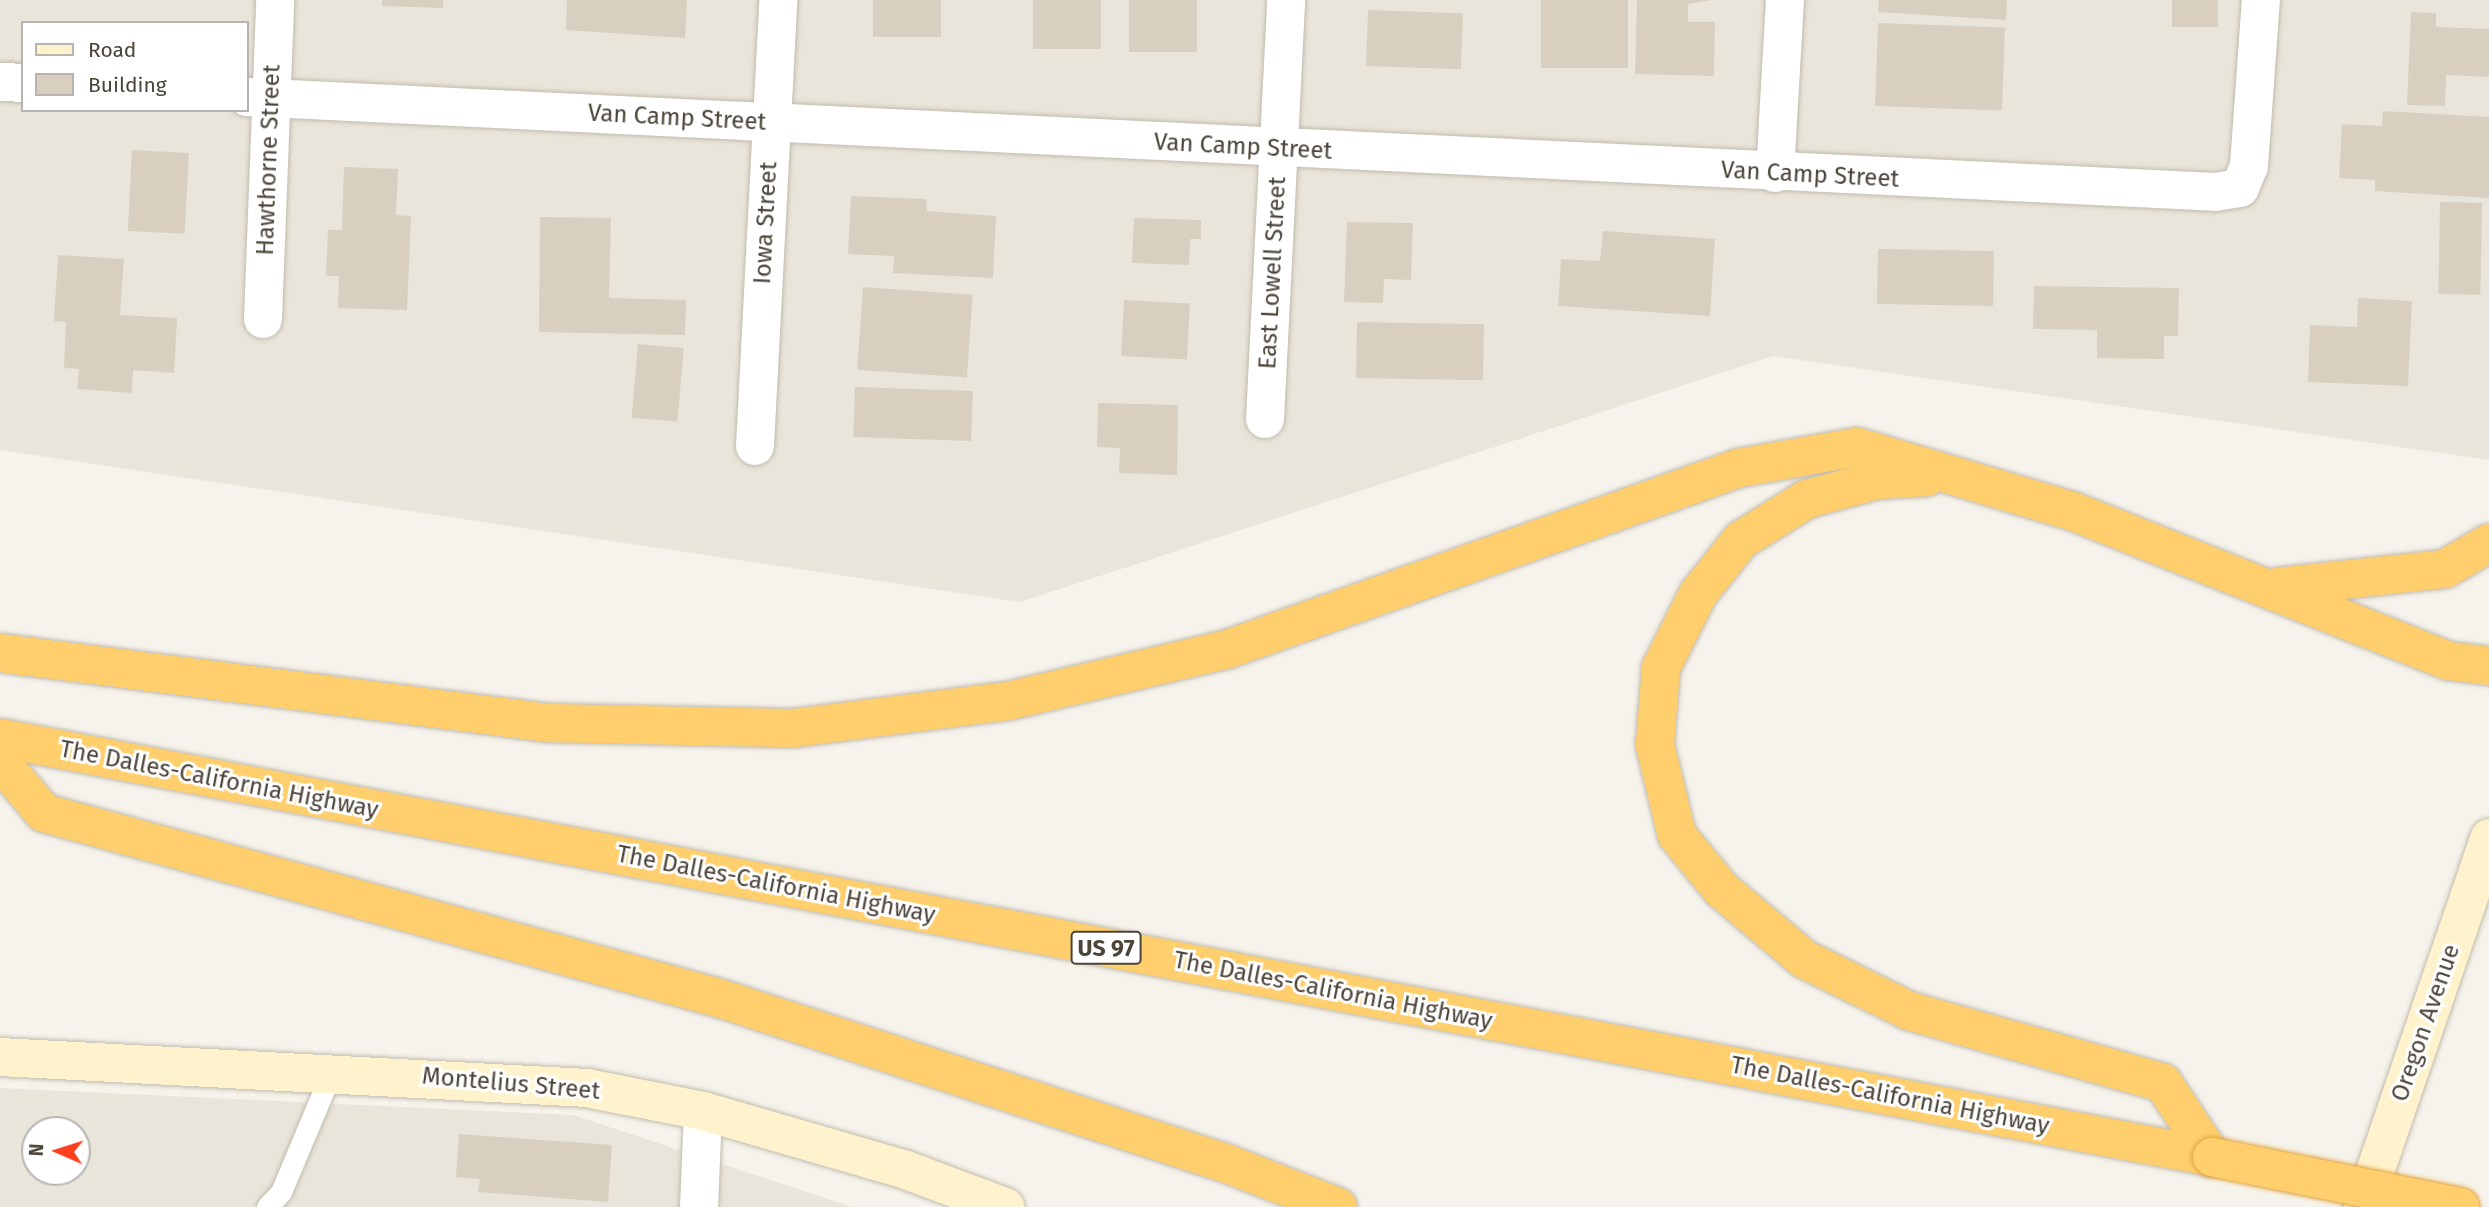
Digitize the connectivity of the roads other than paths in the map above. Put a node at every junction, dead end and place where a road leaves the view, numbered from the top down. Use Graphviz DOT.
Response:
graph roads {
  1 [pos="275,0"];
  2 [pos="778,0"];
  3 [pos="1286,0"];
  4 [pos="1785,0"];
  5 [pos="2261,0"];
  6 [pos="0,82"];
  7 [pos="21,83"];
  8 [pos="259,98"];
  9 [pos="771,122"];
  10 [pos="1279,149"];
  11 [pos="1775,173"];
  12 [pos="263,319"];
  13 [pos="1265,419"];
  14 [pos="755,446"];
  15 [pos="1960,474"];
  16 [pos="2489,543"];
  17 [pos="2266,588"];
  18 [pos="0,653"];
  19 [pos="2489,666"];
  20 [pos="0,738"];
  21 [pos="0,761"];
  22 [pos="2489,838"];
  23 [pos="0,1057"];
  24 [pos="331,1073"];
  25 [pos="703,1111"];
  26 [pos="2212,1157"];
  27 [pos="267,1207"];
  28 [pos="699,1207"];
  29 [pos="1005,1207"];
  30 [pos="1338,1207"];
  31 [pos="2363,1207"];
  32 [pos="2460,1207"];
  1 -- 8 [label="street, Hawthorne Street"];
  2 -- 9 [label="street, Iowa Street"];
  3 -- 10 [label="street, East Lowell Street"];
  4 -- 11 [label="street"];
  5 -- 11 [label="street, Van Camp Street"];
  6 -- 7 [label="street"];
  8 -- 9 [label="street, Van Camp Street"];
  8 -- 12 [label="street, Hawthorne Street"];
  9 -- 10 [label="street, Van Camp Street"];
  9 -- 14 [label="street, Iowa Street"];
  10 -- 11 [label="street, Van Camp Street"];
  10 -- 13 [label="street, East Lowell Street"];
  15 -- 17 [label="highway"];
  15 -- 18 [label="highway"];
  15 -- 26 [label="highway"];
  16 -- 17 [label="highway"];
  17 -- 19 [label="highway"];
  20 -- 26 [label="highway, The Dalles-California Highway / US 97"];
  21 -- 30 [label="highway"];
  22 -- 31 [label="street, Oregon Avenue"];
  23 -- 24 [label="street, Montelius Street"];
  24 -- 25 [label="street, Montelius Street"];
  24 -- 27 [label="lane"];
  25 -- 28 [label="street"];
  25 -- 29 [label="street, Montelius Street"];
  26 -- 32 [label="highway, The Dalles-California Highway / US 97, bridge"];
}
